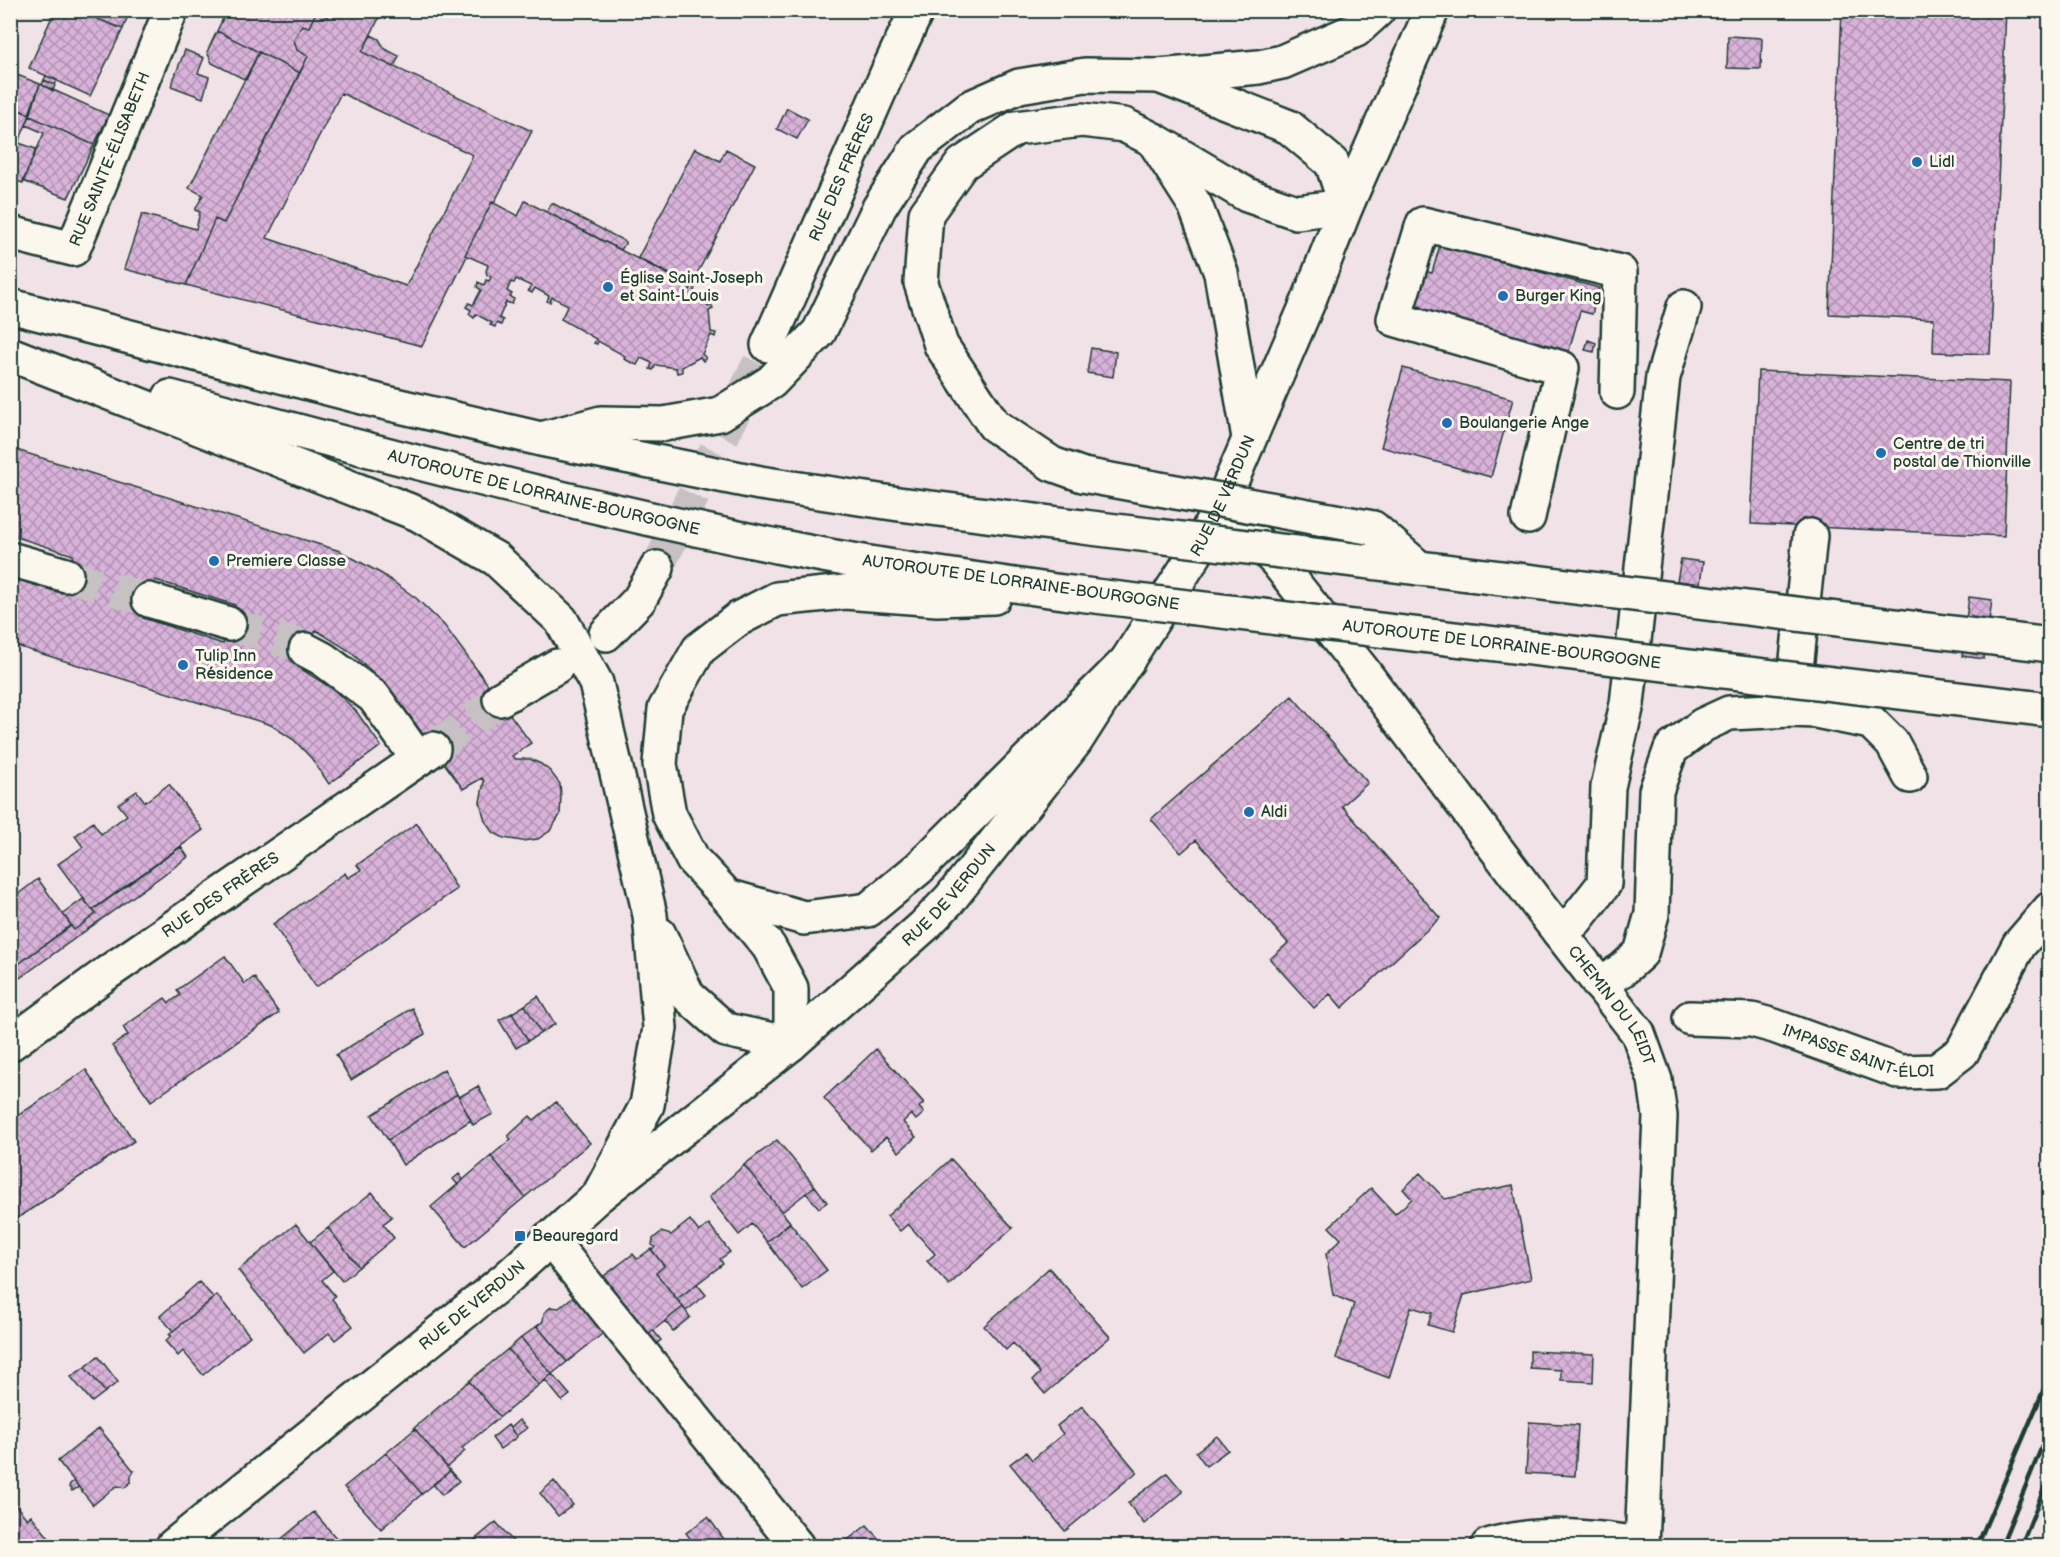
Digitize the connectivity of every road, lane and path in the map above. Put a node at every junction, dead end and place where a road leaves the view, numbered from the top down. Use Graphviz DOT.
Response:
graph roads {
  1 [pos="171,10"];
  2 [pos="917,10"];
  3 [pos="1378,10"];
  4 [pos="1432,10"];
  5 [pos="1159,76"];
  6 [pos="1154,140"];
  7 [pos="1346,206"];
  8 [pos="10,233"];
  9 [pos="10,306"];
  10 [pos="1684,308"];
  11 [pos="768,345"];
  12 [pos="10,354"];
  13 [pos="1617,393"];
  14 [pos="1249,438"];
  15 [pos="541,440"];
  16 [pos="1221,506"];
  17 [pos="1528,517"];
  18 [pos="1810,536"];
  19 [pos="1199,548"];
  20 [pos="10,559"];
  21 [pos="1277,562"];
  22 [pos="657,568"];
  23 [pos="1419,568"];
  24 [pos="66,575"];
  25 [pos="1070,593"];
  26 [pos="148,600"];
  27 [pos="229,624"];
  28 [pos="606,634"];
  29 [pos="2049,645"];
  30 [pos="306,650"];
  31 [pos="1128,660"];
  32 [pos="557,666"];
  33 [pos="500,699"];
  34 [pos="1791,710"];
  35 [pos="2049,710"];
  36 [pos="1910,776"];
  37 [pos="727,896"];
  38 [pos="2049,909"];
  39 [pos="650,915"];
  40 [pos="1559,932"];
  41 [pos="1599,984"];
  42 [pos="1690,1018"];
  43 [pos="10,1044"];
  44 [pos="791,1044"];
  45 [pos="599,1195"];
  46 [pos="549,1238"];
  47 [pos="1642,1545"];
  48 [pos="174,1546"];
  49 [pos="797,1546"];
  50 [pos="1488,1546"];
  1 -- 8 [label="main road, RUE SAINTE-ÉLISABETH"];
  2 -- 11 [label="main road, RUE DES FRÈRES"];
  3 -- 5 [label="main road"];
  4 -- 7 [label="main road, RUE DE VERDUN"];
  5 -- 7 [label="main road"];
  5 -- 15 [label="main road"];
  6 -- 7 [label="main road"];
  6 -- 14 [label="main road"];
  6 -- 23 [label="main road, bridge"];
  7 -- 14 [label="main road, RUE DE VERDUN"];
  9 -- 15 [label="main road"];
  10 -- 40 [label="main road"];
  12 -- 25 [label="main road, AUTOROUTE DE LORRAINE-BOURGOGNE"];
  12 -- 39 [label="main road"];
  13 -- 17 [label="main road"];
  14 -- 16 [label="main road, RUE DE VERDUN"];
  15 -- 23 [label="main road, bridge"];
  16 -- 19 [label="main road, RUE DE VERDUN"];
  16 -- 21 [label="main road, CHEMIN DU LEIDT"];
  18 -- 34 [label="main road"];
  19 -- 21 [label="main road"];
  19 -- 31 [label="main road, RUE DE VERDUN"];
  20 -- 24 [label="main road"];
  21 -- 40 [label="main road, CHEMIN DU LEIDT"];
  22 -- 28 [label="main road"];
  23 -- 29 [label="main road, bridge"];
  25 -- 35 [label="main road, AUTOROUTE DE LORRAINE-BOURGOGNE, bridge"];
  25 -- 37 [label="main road"];
  26 -- 27 [label="main road"];
  30 -- 43 [label="main road, RUE DES FRÈRES"];
  31 -- 37 [label="main road"];
  31 -- 44 [label="main road, RUE DE VERDUN"];
  32 -- 33 [label="main road"];
  34 -- 36 [label="main road"];
  34 -- 41 [label="main road"];
  37 -- 44 [label="main road"];
  38 -- 42 [label="main road, IMPASSE SAINT-ÉLOI"];
  39 -- 44 [label="main road"];
  39 -- 45 [label="main road"];
  40 -- 41 [label="main road, CHEMIN DU LEIDT"];
  41 -- 47 [label="main road, CHEMIN DU LEIDT"];
  44 -- 45 [label="main road, RUE DE VERDUN"];
  45 -- 46 [label="main road, RUE DE VERDUN"];
  46 -- 48 [label="main road, RUE DE VERDUN"];
  46 -- 49 [label="main road"];
  47 -- 50 [label="main road"];
}
